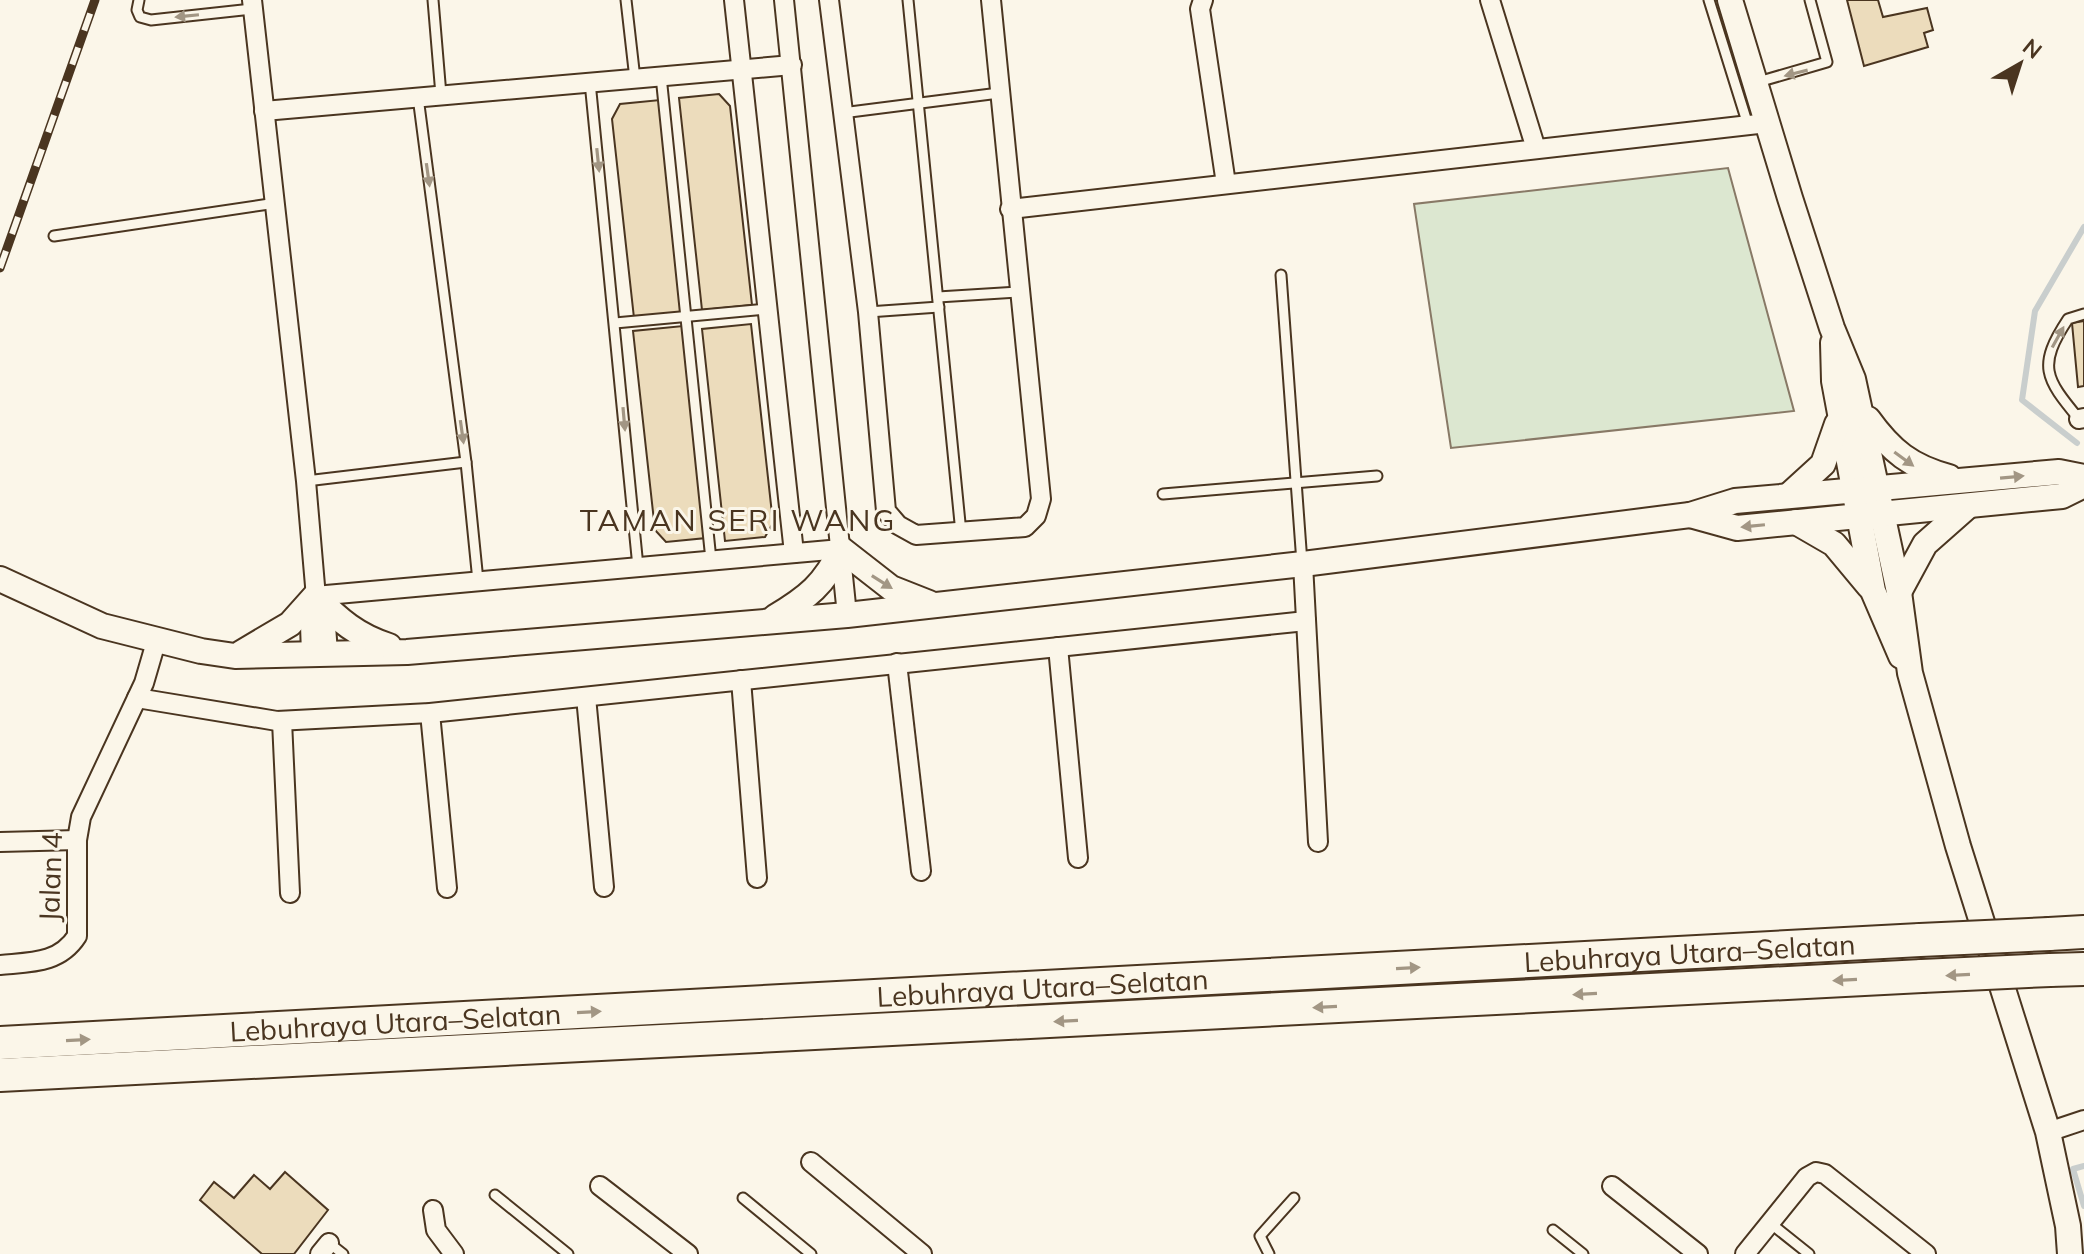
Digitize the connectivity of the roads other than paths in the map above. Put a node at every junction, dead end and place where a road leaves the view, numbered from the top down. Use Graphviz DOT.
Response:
graph roads {
  1 [pos="139,0"];
  2 [pos="433,0"];
  3 [pos="626,0"];
  4 [pos="734,0"];
  5 [pos="784,0"];
  6 [pos="829,0"];
  7 [pos="908,0"];
  8 [pos="991,0"];
  9 [pos="1203,0"];
  10 [pos="1490,0"];
  11 [pos="1709,0"];
  12 [pos="1730,0"];
  13 [pos="1810,0"];
  14 [pos="252,5"];
  15 [pos="792,65"];
  16 [pos="741,69"];
  17 [pos="661,76"];
  18 [pos="635,79"];
  19 [pos="590,82"];
  20 [pos="1755,83"];
  21 [pos="999,93"];
  22 [pos="441,95"];
  23 [pos="418,97"];
  24 [pos="918,105"];
  25 [pos="264,111"];
  26 [pos="842,113"];
  27 [pos="1757,124"];
  28 [pos="1536,149"];
  29 [pos="1226,184"];
  30 [pos="276,203"];
  31 [pos="1010,209"];
  32 [pos="54,236"];
  33 [pos="1281,275"];
  34 [pos="1019,292"];
  35 [pos="938,302"];
  36 [pos="767,309"];
  37 [pos="868,312"];
  38 [pos="2084,314"];
  39 [pos="687,316"];
  40 [pos="615,323"];
  41 [pos="1851,414"];
  42 [pos="2082,418"];
  43 [pos="466,462"];
  44 [pos="1377,476"];
  45 [pos="2084,477"];
  46 [pos="306,481"];
  47 [pos="1964,481"];
  48 [pos="1297,483"];
  49 [pos="2084,485"];
  50 [pos="1878,488"];
  51 [pos="1853,491"];
  52 [pos="1163,494"];
  53 [pos="1789,495"];
  54 [pos="1968,506"];
  55 [pos="1884,514"];
  56 [pos="1690,515"];
  57 [pos="1859,518"];
  58 [pos="1796,522"];
  59 [pos="961,533"];
  60 [pos="841,549"];
  61 [pos="794,553"];
  62 [pos="711,560"];
  63 [pos="1303,564"];
  64 [pos="638,567"];
  65 [pos="0,579"];
  66 [pos="478,581"];
  67 [pos="1873,591"];
  68 [pos="1899,592"];
  69 [pos="316,602"];
  70 [pos="931,604"];
  71 [pos="847,615"];
  72 [pos="1306,621"];
  73 [pos="768,622"];
  74 [pos="156,642"];
  75 [pos="1058,647"];
  76 [pos="407,652"];
  77 [pos="320,653"];
  78 [pos="235,656"];
  79 [pos="897,663"];
  80 [pos="1910,673"];
  81 [pos="741,680"];
  82 [pos="586,697"];
  83 [pos="137,698"];
  84 [pos="430,713"];
  85 [pos="282,721"];
  86 [pos="77,840"];
  87 [pos="0,842"];
  88 [pos="1318,842"];
  89 [pos="1078,858"];
  90 [pos="921,871"];
  91 [pos="757,878"];
  92 [pos="604,887"];
  93 [pos="447,888"];
  94 [pos="290,893"];
  95 [pos="2084,932"];
  96 [pos="0,965"];
  97 [pos="2084,969"];
  98 [pos="0,1043"];
  99 [pos="0,1075"];
  100 [pos="2084,1120"];
  101 [pos="2048,1132"];
  102 [pos="811,1162"];
  103 [pos="600,1186"];
  104 [pos="1612,1186"];
  105 [pos="495,1195"];
  106 [pos="743,1198"];
  107 [pos="1294,1198"];
  108 [pos="433,1210"];
  109 [pos="1770,1223"];
  110 [pos="1553,1230"];
  111 [pos="454,1254"];
  112 [pos="568,1254"];
  113 [pos="688,1254"];
  114 [pos="811,1254"];
  115 [pos="922,1254"];
  116 [pos="1269,1254"];
  117 [pos="1583,1254"];
  118 [pos="1698,1254"];
  119 [pos="1745,1254"];
  120 [pos="1809,1254"];
  121 [pos="1926,1254"];
  122 [pos="2070,1254"];
  14 -- 1 [label="lane, one-way"];
  2 -- 22 [label="lane"];
  3 -- 18 [label="lane"];
  4 -- 16 [label="street"];
  5 -- 15 [label="street"];
  6 -- 26 [label="street"];
  7 -- 24 [label="lane"];
  8 -- 21 [label="street"];
  9 -- 29 [label="street"];
  10 -- 28 [label="street"];
  11 -- 27 [label="lane"];
  12 -- 20 [label="main road"];
  13 -- 20 [label="lane, one-way"];
  14 -- 25 [label="street"];
  15 -- 16 [label="street"];
  15 -- 60 [label="street"];
  16 -- 17 [label="street"];
  16 -- 36 [label="street"];
  17 -- 18 [label="street"];
  17 -- 39 [label="lane"];
  18 -- 19 [label="street"];
  19 -- 22 [label="street"];
  19 -- 40 [label="lane, one-way"];
  20 -- 27 [label="main road"];
  21 -- 24 [label="lane"];
  21 -- 31 [label="street"];
  22 -- 23 [label="street"];
  23 -- 25 [label="street"];
  23 -- 43 [label="lane, one-way"];
  24 -- 26 [label="lane"];
  24 -- 35 [label="lane"];
  25 -- 30 [label="street"];
  26 -- 37 [label="street"];
  27 -- 28 [label="street"];
  27 -- 41 [label="main road"];
  28 -- 29 [label="street"];
  29 -- 31 [label="street"];
  30 -- 32 [label="lane"];
  30 -- 46 [label="street"];
  31 -- 34 [label="street"];
  33 -- 48 [label="lane"];
  34 -- 35 [label="lane"];
  34 -- 59 [label="street"];
  35 -- 37 [label="lane"];
  35 -- 59 [label="lane"];
  36 -- 39 [label="lane"];
  36 -- 61 [label="street"];
  37 -- 59 [label="street"];
  42 -- 38 [label="lane, one-way"];
  39 -- 40 [label="lane"];
  39 -- 62 [label="lane"];
  40 -- 64 [label="lane, one-way"];
  41 -- 47 [label="main road, one-way"];
  41 -- 50 [label="main road"];
  41 -- 51 [label="main road"];
  41 -- 53 [label="main road"];
  43 -- 46 [label="lane"];
  43 -- 66 [label="lane"];
  44 -- 48 [label="lane"];
  47 -- 45 [label="main road, one-way"];
  46 -- 69 [label="street"];
  47 -- 50 [label="main road"];
  48 -- 52 [label="lane"];
  48 -- 63 [label="lane"];
  49 -- 54 [label="main road"];
  50 -- 51 [label="main road"];
  50 -- 55 [label="main road"];
  51 -- 53 [label="main road"];
  51 -- 57 [label="main road"];
  53 -- 56 [label="main road"];
  54 -- 55 [label="main road"];
  54 -- 68 [label="main road"];
  55 -- 57 [label="main road"];
  55 -- 68 [label="main road"];
  58 -- 56 [label="main road, one-way"];
  56 -- 63 [label="main road"];
  57 -- 58 [label="main road"];
  57 -- 67 [label="main road"];
  58 -- 67 [label="main road"];
  60 -- 61 [label="street"];
  60 -- 70 [label="main road, one-way"];
  60 -- 71 [label="street"];
  60 -- 73 [label="main road"];
  61 -- 62 [label="street"];
  62 -- 64 [label="street"];
  63 -- 70 [label="main road"];
  63 -- 72 [label="street"];
  64 -- 66 [label="street"];
  65 -- 74 [label="main road"];
  66 -- 69 [label="street"];
  67 -- 80 [label="main road"];
  68 -- 80 [label="main road"];
  69 -- 76 [label="main road"];
  69 -- 77 [label="street"];
  69 -- 78 [label="main road"];
  70 -- 71 [label="main road"];
  71 -- 73 [label="main road"];
  72 -- 75 [label="street"];
  72 -- 88 [label="street"];
  73 -- 76 [label="main road"];
  74 -- 78 [label="main road"];
  74 -- 83 [label="street, Jalan 4"];
  75 -- 79 [label="street"];
  75 -- 89 [label="street"];
  76 -- 77 [label="main road"];
  77 -- 78 [label="main road"];
  79 -- 81 [label="street"];
  79 -- 90 [label="street"];
  80 -- 101 [label="main road"];
  81 -- 82 [label="street"];
  81 -- 91 [label="street"];
  82 -- 84 [label="street"];
  82 -- 92 [label="street"];
  83 -- 85 [label="street"];
  83 -- 86 [label="street, Jalan 4"];
  84 -- 85 [label="street"];
  84 -- 93 [label="street"];
  85 -- 94 [label="street"];
  86 -- 87 [label="street"];
  86 -- 96 [label="street, Jalan 4"];
  98 -- 95 [label="highway, Lebuhraya Utara–Selatan, one-way, bridge"];
  97 -- 99 [label="highway, Lebuhraya Utara–Selatan, one-way, bridge"];
  100 -- 101 [label="street"];
  101 -- 122 [label="main road"];
  102 -- 115 [label="street"];
  103 -- 113 [label="street"];
  104 -- 118 [label="street"];
  105 -- 112 [label="lane"];
  106 -- 114 [label="lane"];
  107 -- 116 [label="lane"];
  108 -- 111 [label="street"];
  109 -- 119 [label="street"];
  109 -- 120 [label="lane"];
  109 -- 121 [label="street"];
  110 -- 117 [label="lane"];
}
